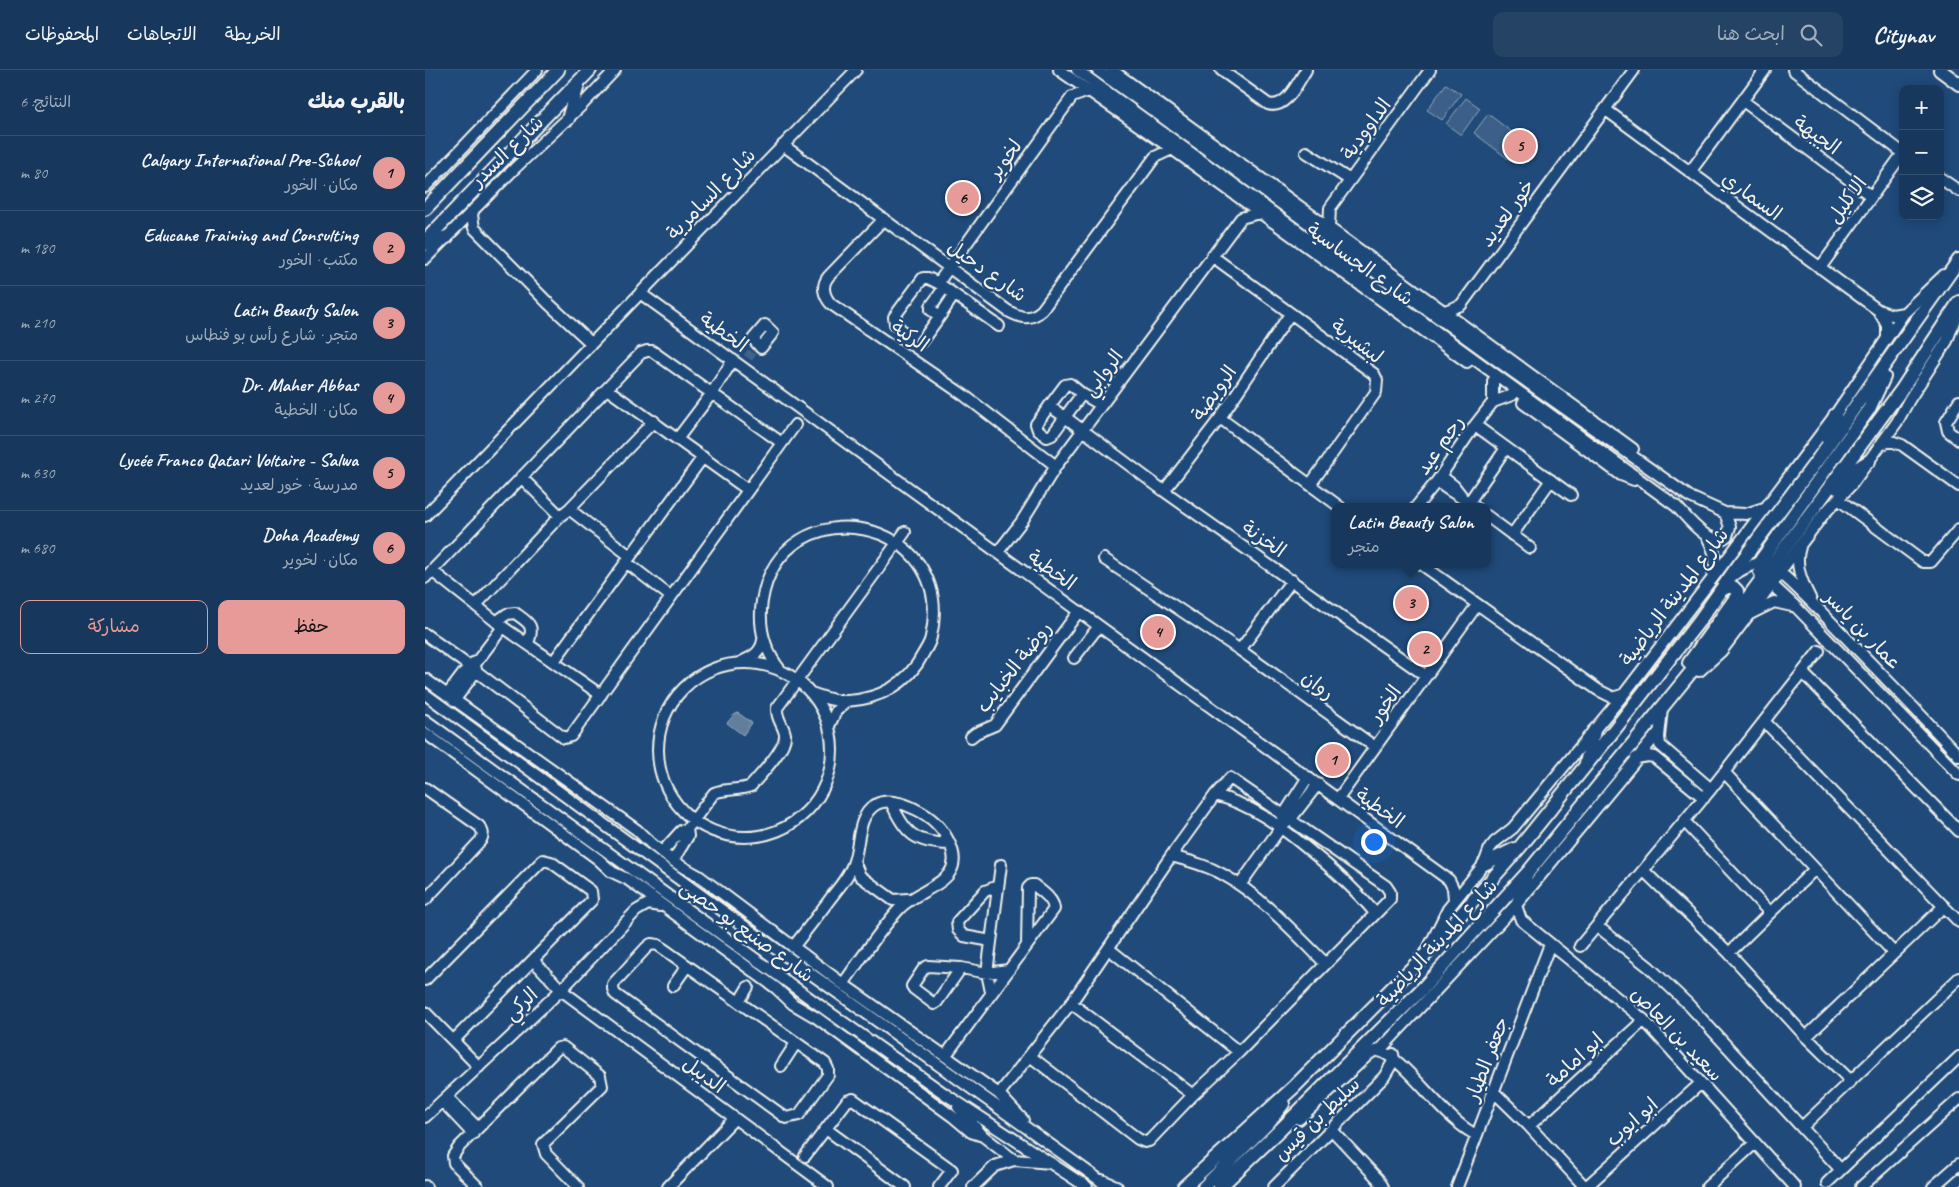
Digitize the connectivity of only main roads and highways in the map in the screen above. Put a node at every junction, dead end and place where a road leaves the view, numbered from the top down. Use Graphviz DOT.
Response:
graph roads {
  1 [pos="558,70"];
  2 [pos="590,70"];
  3 [pos="1940,70"];
  4 [pos="580,81"];
  5 [pos="1959,84"];
  6 [pos="568,119"];
  7 [pos="425,209"];
  8 [pos="451,233"];
  9 [pos="425,242"];
  10 [pos="1957,263"];
  11 [pos="1959,302"];
  12 [pos="1898,346"];
  13 [pos="1835,415"];
  14 [pos="1818,459"];
  15 [pos="1869,461"];
  16 [pos="1811,512"];
  17 [pos="1769,573"];
  18 [pos="1720,592"];
  19 [pos="1684,680"];
  20 [pos="1673,694"];
  21 [pos="1594,731"];
  22 [pos="1585,766"];
  23 [pos="1520,847"];
  24 [pos="1484,864"];
  25 [pos="1294,1087"];
  26 [pos="1106,1184"];
  27 [pos="1187,1184"];
  28 [pos="1116,1187"];
  29 [pos="1176,1187"];
  30 [pos="1204,1187"];
  31 [pos="1219,1187"];
  1 -- 7 [label="main road, شارع السدر"];
  2 -- 4 [label="main road, شارع السدر"];
  3 -- 5 [label="main road"];
  4 -- 6 [label="main road"];
  4 -- 9 [label="main road, شارع السدر"];
  8 -- 9 [label="main road"];
  10 -- 12 [label="main road, شارع المدينة الرياضية"];
  11 -- 16 [label="main road, شارع المدينة الرياضية"];
  12 -- 14 [label="main road, شارع المدينة الرياضية"];
  12 -- 17 [label="main road"];
  13 -- 14 [label="main road"];
  14 -- 18 [label="main road, شارع المدينة الرياضية"];
  15 -- 16 [label="main road"];
  16 -- 17 [label="main road, شارع المدينة الرياضية"];
  17 -- 19 [label="main road, شارع المدينة الرياضية"];
  17 -- 19 [label="main road"];
  18 -- 20 [label="main road"];
  18 -- 22 [label="main road, شارع المدينة الرياضية"];
  19 -- 20 [label="main road, شارع المدينة الرياضية"];
  20 -- 31 [label="main road, شارع المدينة الرياضية"];
  21 -- 22 [label="main road"];
  22 -- 23 [label="main road, شارع المدينة الرياضية"];
  23 -- 24 [label="main road"];
  23 -- 25 [label="main road, شارع المدينة الرياضية"];
  25 -- 27 [label="main road, شارع المدينة الرياضية"];
  25 -- 30 [label="main road"];
  26 -- 28 [label="main road"];
  27 -- 29 [label="main road"];
}
